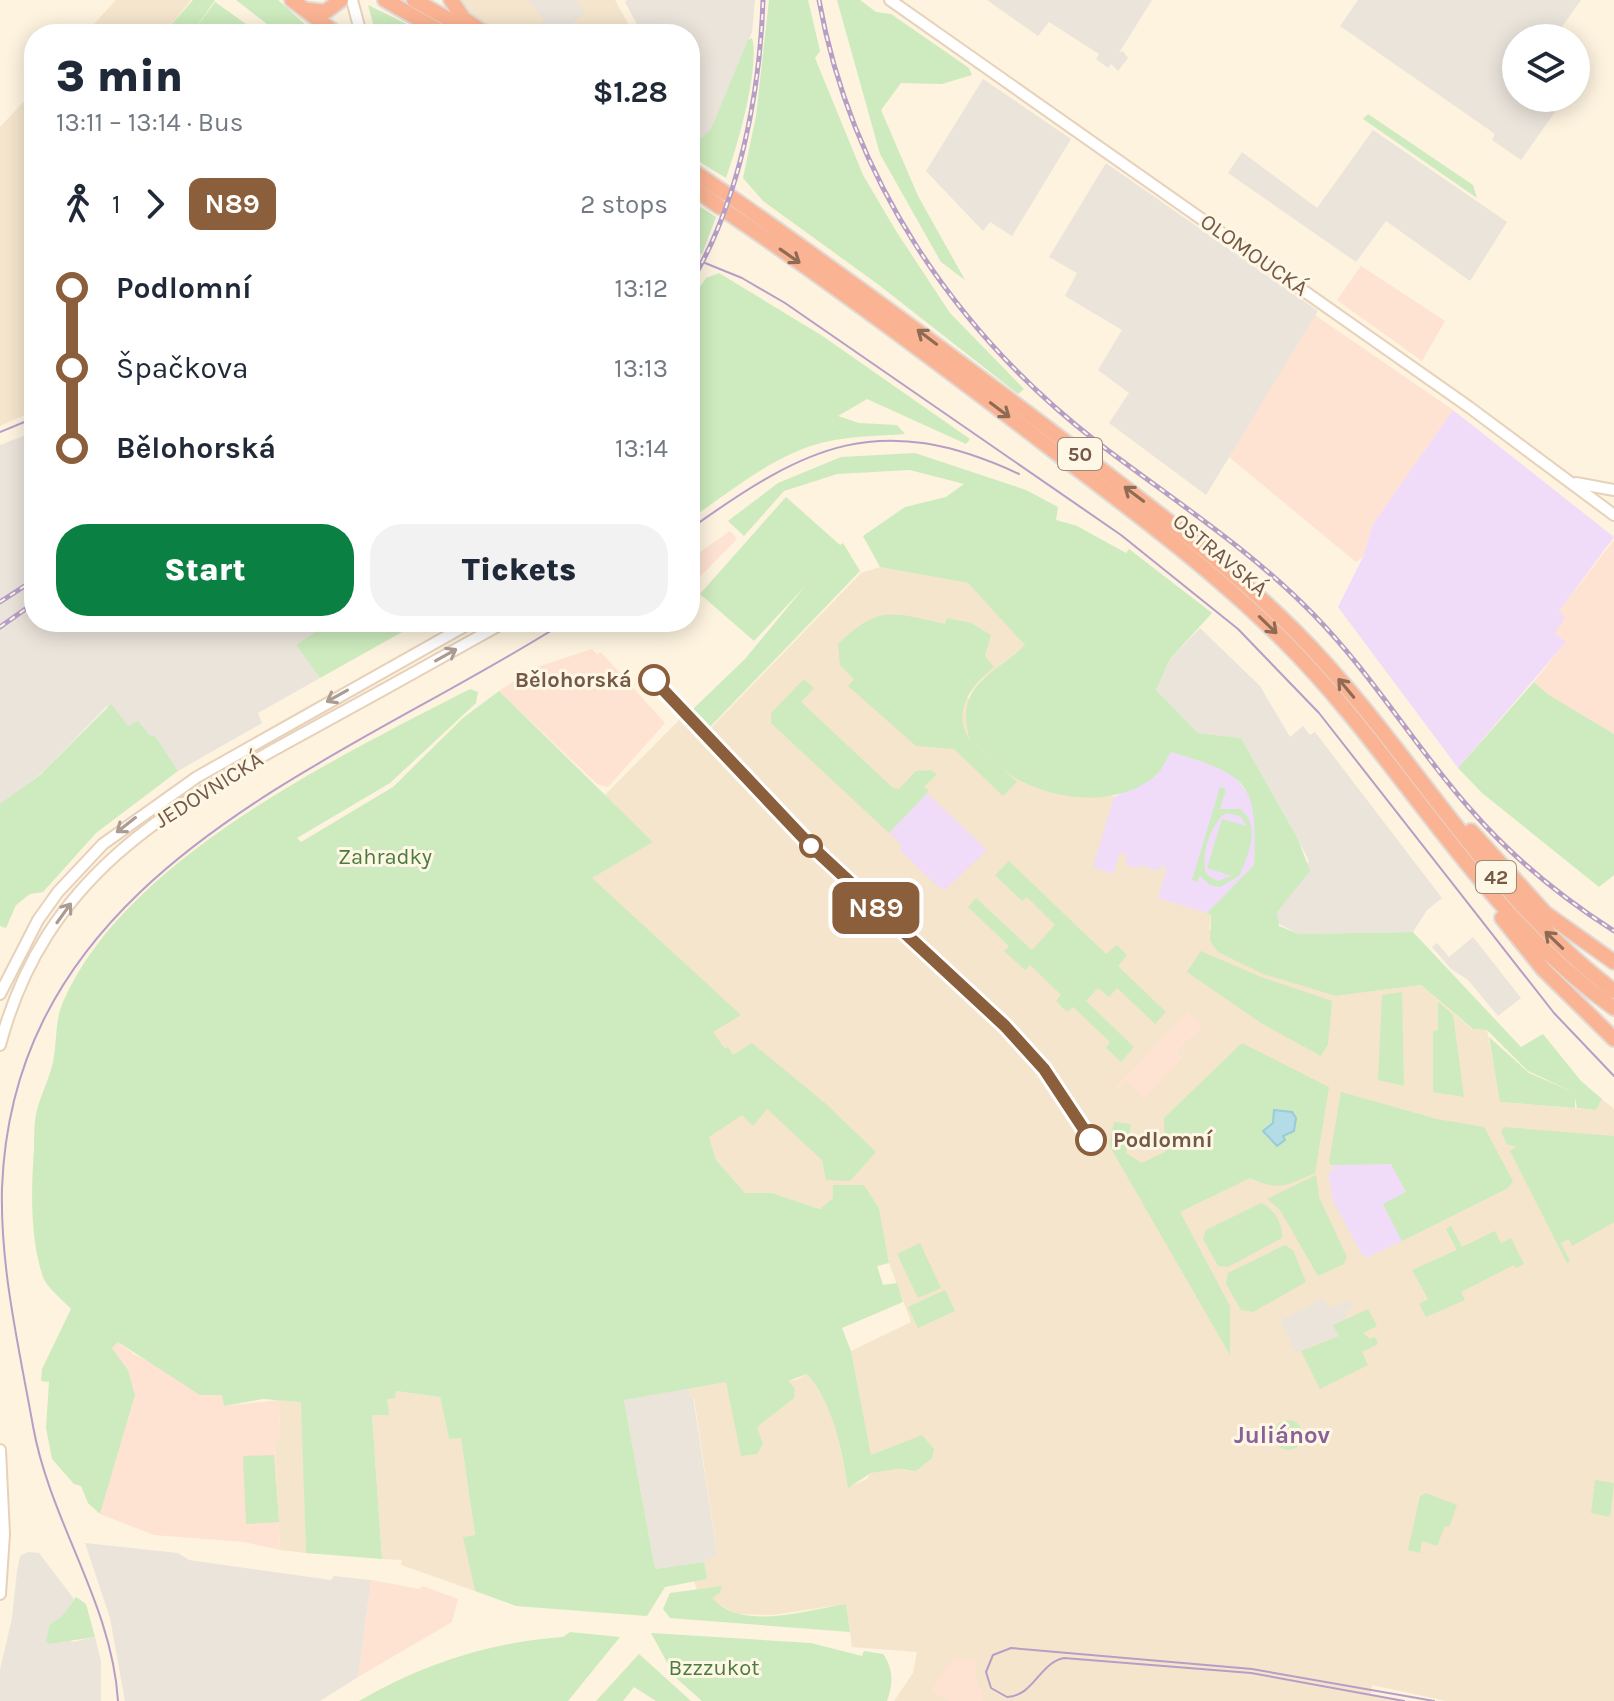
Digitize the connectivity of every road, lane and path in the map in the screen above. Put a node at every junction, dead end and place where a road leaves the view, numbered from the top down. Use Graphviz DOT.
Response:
graph roads {
  1 [pos="292,0"];
  2 [pos="341,0"];
  3 [pos="352,0"];
  4 [pos="385,0"];
  5 [pos="414,0"];
  6 [pos="451,0"];
  7 [pos="890,0"];
  8 [pos="308,10"];
  9 [pos="325,24"];
  10 [pos="358,24"];
  11 [pos="427,24"];
  12 [pos="457,24"];
  13 [pos="472,24"];
  14 [pos="700,178"];
  15 [pos="700,190"];
  16 [pos="726,202"];
  17 [pos="1563,478"];
  18 [pos="1614,490"];
  19 [pos="1614,515"];
  20 [pos="454,632"];
  21 [pos="487,632"];
  22 [pos="1395,748"];
  23 [pos="1416,798"];
  24 [pos="1614,962"];
  25 [pos="1614,991"];
  26 [pos="0,994"];
  27 [pos="1614,1008"];
  28 [pos="1614,1039"];
  29 [pos="0,1045"];
  30 [pos="0,1450"];
  31 [pos="0,1594"];
  1 -- 8 [label="highway"];
  2 -- 8 [label="highway"];
  3 -- 10 [label="main road"];
  4 -- 11 [label="highway"];
  5 -- 12 [label="highway"];
  6 -- 13 [label="highway"];
  7 -- 17 [label="main road, OLOMOUCKÁ"];
  8 -- 9 [label="highway"];
  14 -- 16 [label="highway, OSTRAVSKÁ / 50"];
  15 -- 16 [label="highway, OSTRAVSKÁ / 50"];
  22 -- 16 [label="highway, OSTRAVSKÁ / 50, one-way"];
  16 -- 23 [label="highway, OSTRAVSKÁ / 50, one-way"];
  17 -- 18 [label="main road"];
  17 -- 19 [label="main road, OLOMOUCKÁ"];
  20 -- 26 [label="main road, JEDOVNICKÁ, one-way"];
  29 -- 21 [label="main road, JEDOVNICKÁ, one-way"];
  22 -- 24 [label="highway, 42"];
  25 -- 22 [label="highway, OSTRAVSKÁ / 42, one-way"];
  23 -- 27 [label="highway, OSTRAVSKÁ / 42"];
  23 -- 28 [label="highway, 42"];
  30 -- 31 [label="main road"];
}
